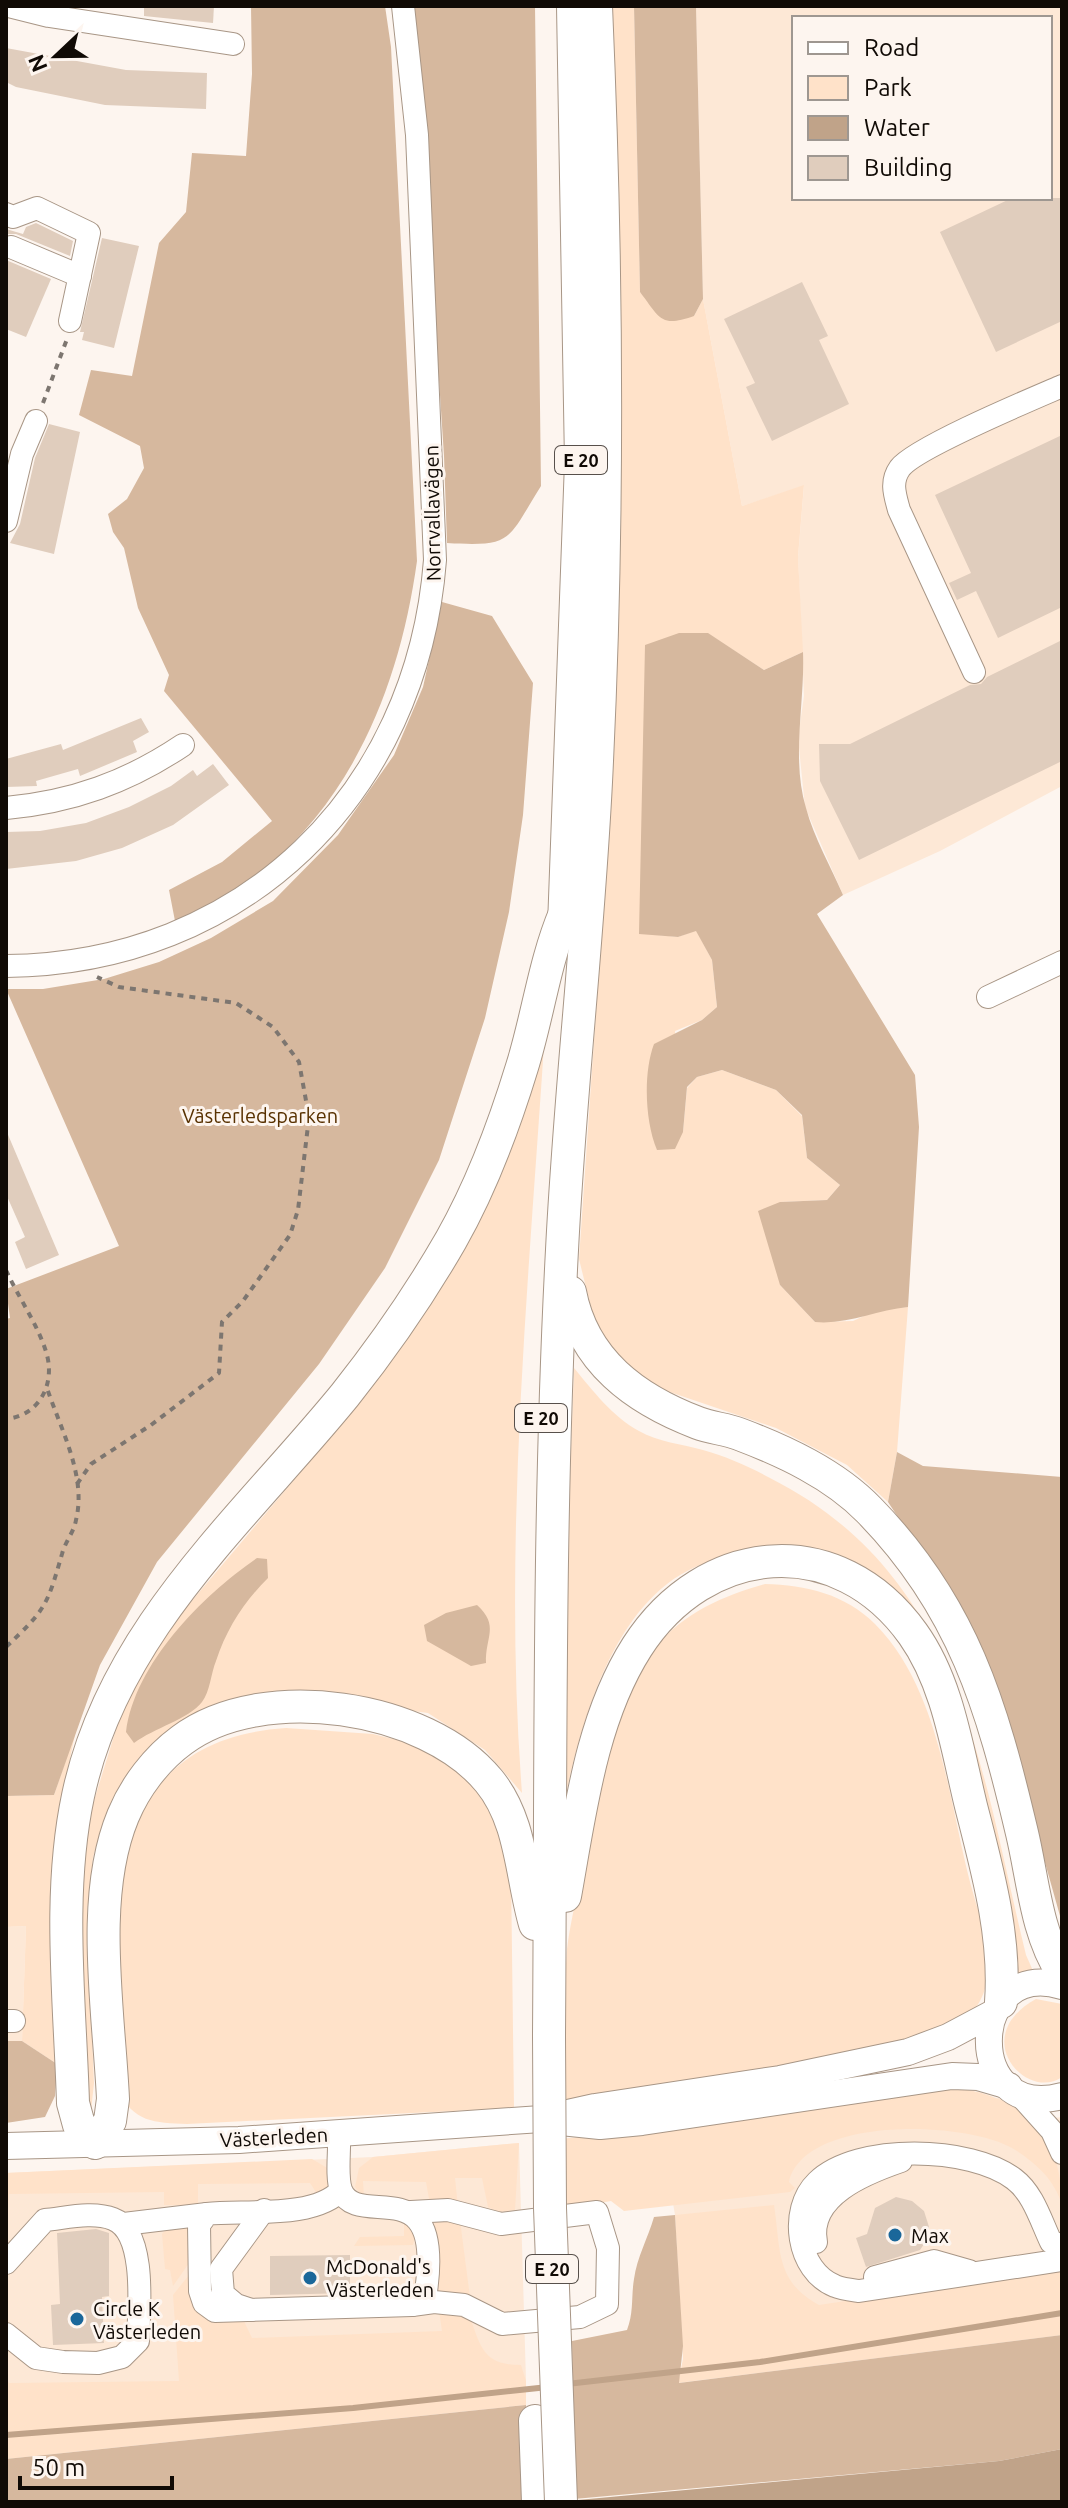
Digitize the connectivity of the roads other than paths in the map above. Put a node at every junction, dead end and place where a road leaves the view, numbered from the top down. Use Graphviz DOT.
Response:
graph roads {
  1 [pos="9,6"];
  2 [pos="403,6"];
  3 [pos="573,6"];
  4 [pos="596,6"];
  5 [pos="233,44"];
  6 [pos="14,214"];
  7 [pos="9,252"];
  8 [pos="80,276"];
  9 [pos="70,321"];
  10 [pos="1062,386"];
  11 [pos="36,421"];
  12 [pos="6,521"];
  13 [pos="974,672"];
  14 [pos="183,745"];
  15 [pos="6,808"];
  16 [pos="565,913"];
  17 [pos="1062,962"];
  18 [pos="6,966"];
  19 [pos="988,997"];
  20 [pos="562,1251"];
  21 [pos="542,1932"];
  22 [pos="1062,1972"];
  23 [pos="1062,1986"];
  24 [pos="998,2007"];
  25 [pos="541,2036"];
  26 [pos="1013,2089"];
  27 [pos="1062,2096"];
  28 [pos="541,2119"];
  29 [pos="339,2134"];
  30 [pos="95,2143"];
  31 [pos="6,2146"];
  32 [pos="1062,2153"];
  33 [pos="341,2190"];
  34 [pos="264,2210"];
  35 [pos="411,2212"];
  36 [pos="207,2214"];
  37 [pos="124,2224"];
  38 [pos="1062,2245"];
  39 [pos="1062,2260"];
  40 [pos="6,2263"];
  41 [pos="412,2305"];
  42 [pos="256,2311"];
  43 [pos="6,2334"];
  44 [pos="538,2502"];
  45 [pos="561,2502"];
  1 -- 5 [label="street"];
  2 -- 18 [label="street, Norrvallavägen"];
  3 -- 16 [label="highway, E 20"];
  4 -- 20 [label="highway, E 20"];
  6 -- 7 [label="street"];
  6 -- 8 [label="street"];
  7 -- 8 [label="street"];
  8 -- 9 [label="street"];
  10 -- 13 [label="street"];
  11 -- 12 [label="street"];
  14 -- 15 [label="street"];
  16 -- 21 [label="highway, E 20"];
  16 -- 30 [label="highway, E 20"];
  17 -- 19 [label="street"];
  20 -- 21 [label="highway, E 20"];
  20 -- 22 [label="highway, E 20"];
  21 -- 24 [label="highway, E 20"];
  21 -- 25 [label="highway, E 20"];
  21 -- 30 [label="highway, E 20"];
  23 -- 24 [label="main road, Västerleden"];
  24 -- 26 [label="main road"];
  24 -- 28 [label="main road, Västerleden"];
  25 -- 44 [label="highway, E 20"];
  25 -- 45 [label="highway, E 20, bridge"];
  26 -- 27 [label="main road, Västerleden"];
  26 -- 28 [label="main road, Västerleden"];
  26 -- 32 [label="street"];
  28 -- 29 [label="main road, Västerleden"];
  29 -- 30 [label="main road, Västerleden"];
  29 -- 33 [label="street"];
  30 -- 31 [label="main road, Västerleden"];
  33 -- 34 [label="street"];
  33 -- 35 [label="street"];
  34 -- 36 [label="street"];
  34 -- 42 [label="street"];
  35 -- 41 [label="street"];
  35 -- 41 [label="street"];
  36 -- 37 [label="street"];
  36 -- 42 [label="street"];
  37 -- 40 [label="street"];
  37 -- 43 [label="street"];
  38 -- 39 [label="street"];
  41 -- 42 [label="street"];
}
